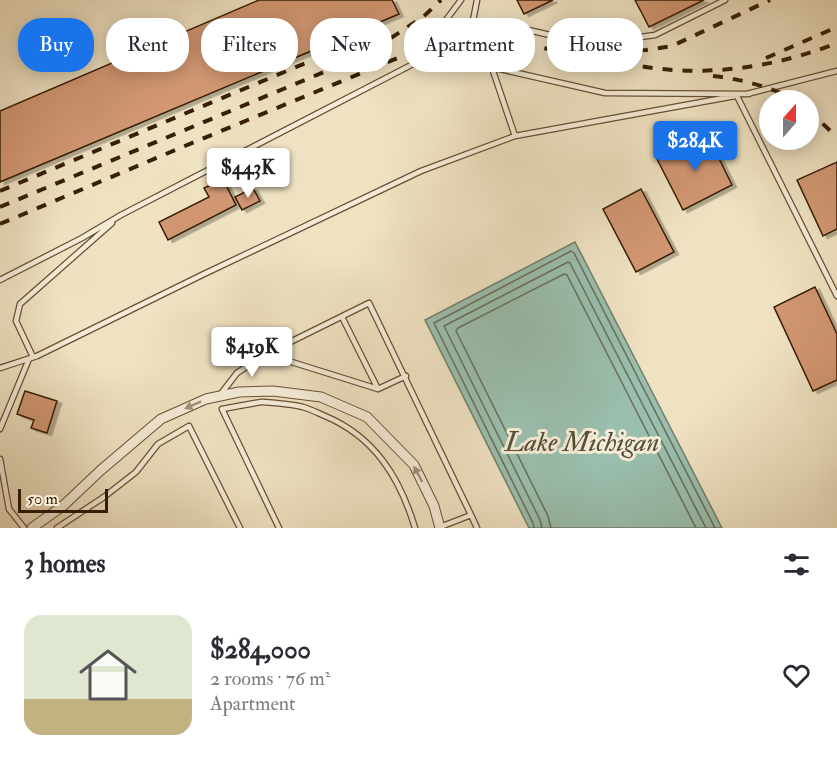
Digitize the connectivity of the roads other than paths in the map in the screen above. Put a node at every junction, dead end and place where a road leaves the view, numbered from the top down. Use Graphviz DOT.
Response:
graph roads {
  1 [pos="461,0"];
  2 [pos="477,0"];
  3 [pos="725,0"];
  4 [pos="448,18"];
  5 [pos="474,18"];
  6 [pos="535,32"];
  7 [pos="404,70"];
  8 [pos="837,71"];
  9 [pos="493,72"];
  10 [pos="510,72"];
  11 [pos="749,94"];
  12 [pos="737,96"];
  13 [pos="515,136"];
  14 [pos="121,215"];
  15 [pos="0,280"];
  16 [pos="837,296"];
  17 [pos="342,317"];
  18 [pos="267,354"];
  19 [pos="31,358"];
  20 [pos="0,369"];
  21 [pos="406,376"];
  22 [pos="378,388"];
  23 [pos="218,397"];
  24 [pos="0,429"];
  25 [pos="0,459"];
  26 [pos="471,516"];
  27 [pos="34,527"];
  28 [pos="440,527"];
  29 [pos="24,528"];
  30 [pos="57,528"];
  31 [pos="240,528"];
  32 [pos="279,528"];
  33 [pos="415,528"];
  34 [pos="477,528"];
  1 -- 4 [label="lane"];
  2 -- 5 [label="lane"];
  3 -- 6 [label="lane"];
  7 -- 14 [label="lane"];
  8 -- 11 [label="lane"];
  9 -- 13 [label="lane"];
  10 -- 11 [label="lane"];
  11 -- 12 [label="lane"];
  12 -- 13 [label="lane"];
  12 -- 16 [label="lane"];
  13 -- 19 [label="lane"];
  14 -- 15 [label="lane"];
  14 -- 19 [label="lane"];
  17 -- 18 [label="lane"];
  17 -- 21 [label="lane"];
  17 -- 22 [label="lane"];
  18 -- 22 [label="lane"];
  18 -- 23 [label="lane"];
  19 -- 20 [label="lane"];
  19 -- 24 [label="lane"];
  21 -- 22 [label="lane"];
  21 -- 26 [label="lane"];
  23 -- 27 [label="street, one-way"];
  28 -- 23 [label="street, one-way"];
  25 -- 29 [label="lane"];
  26 -- 28 [label="lane"];
  26 -- 34 [label="lane"];
  30 -- 31 [label="lane"];
  32 -- 33 [label="lane"];
}
